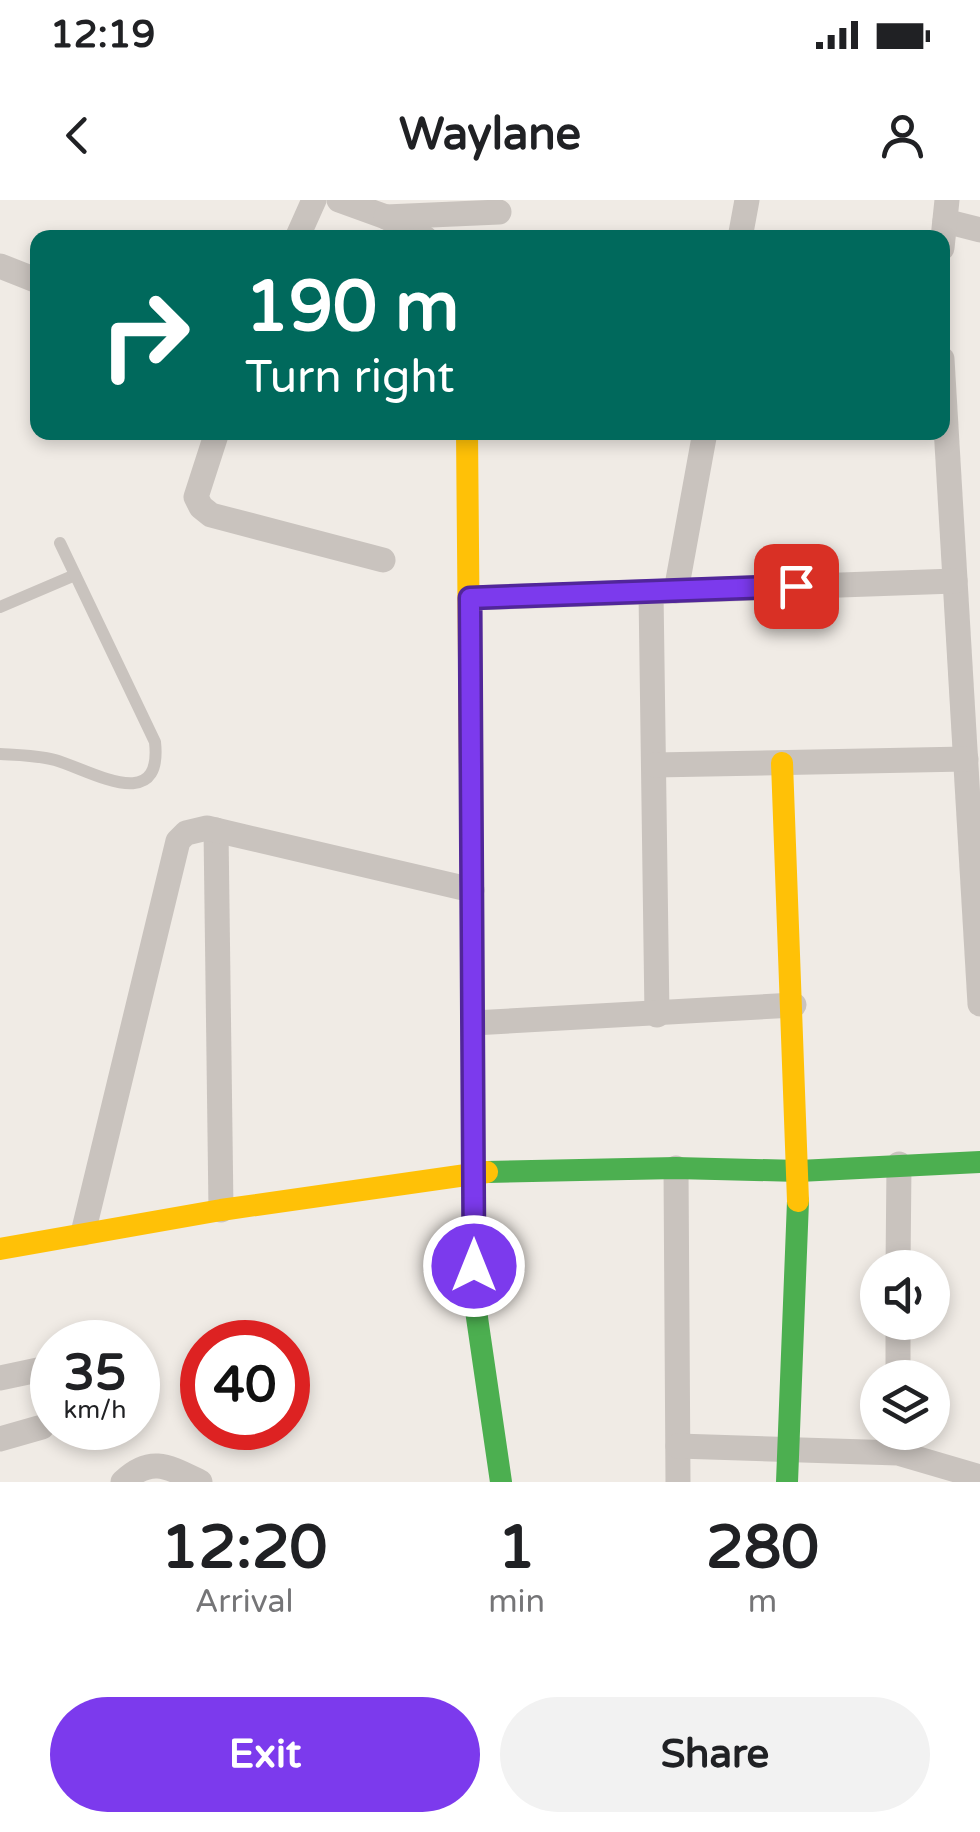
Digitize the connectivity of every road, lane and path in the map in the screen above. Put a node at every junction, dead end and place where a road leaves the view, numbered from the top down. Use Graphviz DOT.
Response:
graph roads {
  1 [pos="314,200"];
  2 [pos="339,200"];
  3 [pos="747,200"];
  4 [pos="501,206"];
  5 [pos="946,211"];
  6 [pos="386,216"];
  7 [pos="301,230"];
  8 [pos="411,230"];
  9 [pos="493,230"];
  10 [pos="741,230"];
  11 [pos="980,230"];
  12 [pos="0,266"];
  13 [pos="30,277"];
  14 [pos="214,440"];
  15 [pos="467,440"];
  16 [pos="703,440"];
  17 [pos="946,440"];
  18 [pos="60,543"];
  19 [pos="384,560"];
  20 [pos="75,576"];
  21 [pos="955,580"];
  22 [pos="664,591"];
  23 [pos="470,598"];
  24 [pos="0,607"];
  25 [pos="0,754"];
  26 [pos="966,760"];
  27 [pos="782,764"];
  28 [pos="654,765"];
  29 [pos="216,830"];
  30 [pos="976,857"];
  31 [pos="472,890"];
  32 [pos="980,1004"];
  33 [pos="794,1005"];
  34 [pos="657,1015"];
  35 [pos="473,1024"];
  36 [pos="980,1162"];
  37 [pos="899,1164"];
  38 [pos="676,1168"];
  39 [pos="798,1170"];
  40 [pos="474,1172"];
  41 [pos="221,1210"];
  42 [pos="83,1233"];
  43 [pos="0,1249"];
  44 [pos="898,1250"];
  45 [pos="30,1372"];
  46 [pos="0,1378"];
  47 [pos="30,1431"];
  48 [pos="0,1439"];
  49 [pos="860,1445"];
  50 [pos="678,1446"];
  51 [pos="788,1449"];
  52 [pos="915,1450"];
  53 [pos="980,1477"];
  54 [pos="123,1482"];
  55 [pos="200,1482"];
  56 [pos="501,1482"];
  57 [pos="678,1482"];
  58 [pos="787,1482"];
  1 -- 7 [label="street"];
  2 -- 6 [label="street"];
  3 -- 10 [label="street"];
  4 -- 6 [label="street"];
  4 -- 9 [label="street"];
  5 -- 11 [label="street"];
  6 -- 8 [label="street"];
  12 -- 13 [label="street"];
  14 -- 19 [label="street"];
  15 -- 23 [label="street"];
  16 -- 22 [label="street"];
  17 -- 21 [label="street"];
  18 -- 20 [label="lane"];
  20 -- 24 [label="lane"];
  20 -- 25 [label="lane"];
  21 -- 22 [label="street"];
  21 -- 26 [label="street"];
  22 -- 23 [label="street"];
  22 -- 28 [label="street"];
  23 -- 31 [label="street"];
  26 -- 27 [label="street"];
  26 -- 30 [label="street"];
  27 -- 28 [label="street"];
  27 -- 33 [label="street"];
  28 -- 34 [label="street"];
  29 -- 31 [label="street"];
  29 -- 41 [label="street"];
  29 -- 42 [label="street"];
  30 -- 32 [label="street"];
  31 -- 35 [label="street"];
  33 -- 34 [label="street"];
  33 -- 39 [label="street"];
  34 -- 35 [label="street"];
  35 -- 40 [label="street"];
  36 -- 37 [label="street"];
  37 -- 39 [label="street"];
  37 -- 44 [label="street"];
  38 -- 39 [label="street"];
  38 -- 40 [label="street"];
  38 -- 50 [label="street"];
  39 -- 51 [label="street"];
  40 -- 41 [label="street"];
  40 -- 56 [label="street"];
  41 -- 42 [label="street"];
  42 -- 43 [label="street"];
  45 -- 46 [label="street"];
  47 -- 48 [label="street"];
  49 -- 51 [label="street"];
  50 -- 51 [label="street"];
  50 -- 57 [label="street"];
  51 -- 58 [label="street"];
  52 -- 53 [label="street"];
  54 -- 55 [label="street"];
}
